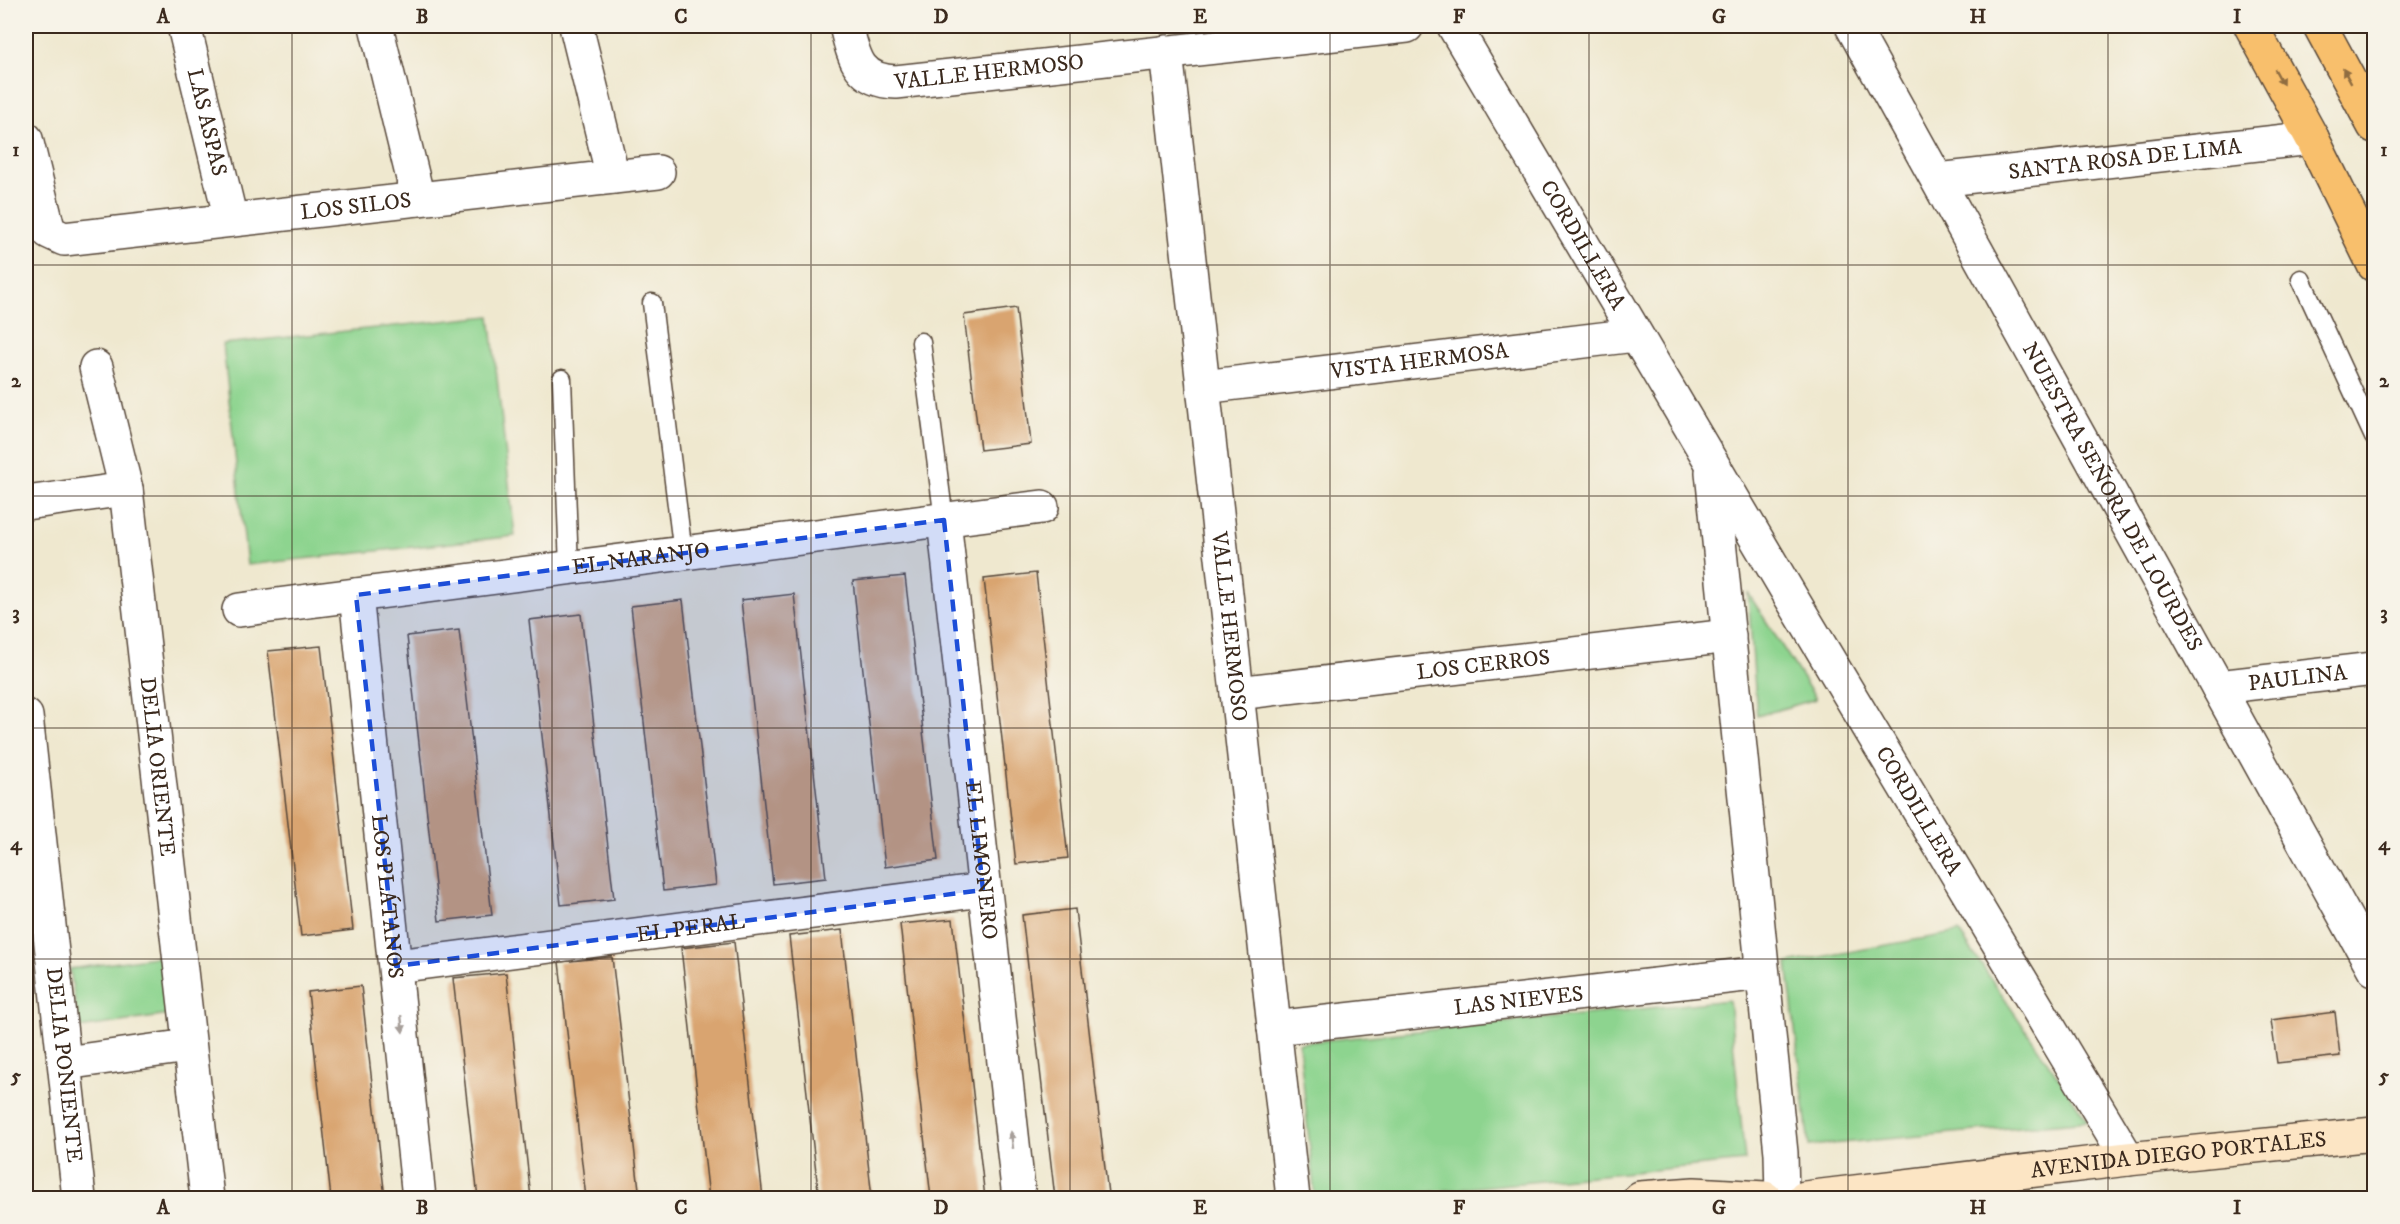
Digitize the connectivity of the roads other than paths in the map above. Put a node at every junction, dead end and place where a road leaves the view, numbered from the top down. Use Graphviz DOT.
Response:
graph roads {
  1 [pos="184,26"];
  2 [pos="376,26"];
  3 [pos="576,26"];
  4 [pos="846,26"];
  5 [pos="1407,26"];
  6 [pos="1454,26"];
  7 [pos="1852,26"];
  8 [pos="2251,26"];
  9 [pos="2320,26"];
  10 [pos="1166,52"];
  11 [pos="2374,126"];
  12 [pos="2312,138"];
  13 [pos="26,140"];
  14 [pos="658,172"];
  15 [pos="613,177"];
  16 [pos="1938,180"];
  17 [pos="418,199"];
  18 [pos="231,220"];
  19 [pos="2374,265"];
  20 [pos="2301,279"];
  21 [pos="652,303"];
  22 [pos="1635,335"];
  23 [pos="921,342"];
  24 [pos="96,367"];
  25 [pos="562,379"];
  26 [pos="1203,387"];
  27 [pos="2374,437"];
  28 [pos="1711,463"];
  29 [pos="126,489"];
  30 [pos="26,503"];
  31 [pos="1042,507"];
  32 [pos="944,520"];
  33 [pos="683,554"];
  34 [pos="569,568"];
  35 [pos="356,595"];
  36 [pos="239,610"];
  37 [pos="1729,636"];
  38 [pos="2374,669"];
  39 [pos="2218,687"];
  40 [pos="1237,693"];
  41 [pos="26,716"];
  42 [pos="984,890"];
  43 [pos="396,966"];
  44 [pos="2374,969"];
  45 [pos="1762,973"];
  46 [pos="1274,1028"];
  47 [pos="188,1046"];
  48 [pos="65,1064"];
  49 [pos="2374,1134"];
  50 [pos="2127,1159"];
  51 [pos="79,1198"];
  52 [pos="207,1198"];
  53 [pos="419,1198"];
  54 [pos="1019,1198"];
  55 [pos="1293,1198"];
  56 [pos="1640,1198"];
  57 [pos="1765,1198"];
  58 [pos="1782,1198"];
  59 [pos="1805,1198"];
  1 -- 18 [label="street, LAS ASPAS"];
  2 -- 17 [label="street"];
  3 -- 15 [label="street"];
  4 -- 10 [label="street, VALLE HERMOSO"];
  5 -- 10 [label="street, VALLE HERMOSO"];
  6 -- 22 [label="street, CORDILLERA"];
  7 -- 16 [label="street, NUESTRA SEÑORA DE LOURDES"];
  8 -- 12 [label="main road, one-way"];
  11 -- 9 [label="main road, one-way"];
  10 -- 26 [label="street, VALLE HERMOSO"];
  12 -- 16 [label="street, SANTA ROSA DE LIMA"];
  12 -- 19 [label="main road"];
  13 -- 18 [label="street, LOS SILOS"];
  14 -- 15 [label="street, LOS SILOS"];
  15 -- 17 [label="street, LOS SILOS"];
  16 -- 39 [label="street, NUESTRA SEÑORA DE LOURDES"];
  17 -- 18 [label="street, LOS SILOS"];
  20 -- 27 [label="lane"];
  21 -- 33 [label="lane"];
  22 -- 26 [label="street, VISTA HERMOSA"];
  22 -- 28 [label="street, CORDILLERA"];
  23 -- 32 [label="lane"];
  24 -- 29 [label="street, DELIA ORIENTE"];
  25 -- 34 [label="lane"];
  26 -- 40 [label="street, VALLE HERMOSO"];
  28 -- 37 [label="street, CORDILLERA"];
  28 -- 50 [label="street, CORDILLERA"];
  29 -- 30 [label="street"];
  29 -- 47 [label="street, DELIA ORIENTE"];
  31 -- 32 [label="street, EL NARANJO"];
  32 -- 33 [label="street, EL NARANJO"];
  32 -- 42 [label="street, EL LIMONERO"];
  33 -- 34 [label="street, EL NARANJO"];
  34 -- 35 [label="street, EL NARANJO"];
  35 -- 36 [label="street, EL NARANJO"];
  35 -- 43 [label="street, LOS PLÁTANOS"];
  37 -- 40 [label="street, LOS CERROS"];
  37 -- 45 [label="street, CORDILLERA"];
  38 -- 39 [label="street, PAULINA"];
  39 -- 44 [label="street, NUESTRA SEÑORA DE LOURDES"];
  40 -- 46 [label="street, VALLE HERMOSO"];
  41 -- 48 [label="street, DELIA PONIENTE"];
  42 -- 43 [label="street, EL PERAL"];
  54 -- 42 [label="street, EL LIMONERO, one-way"];
  43 -- 53 [label="street, LOS PLÁTANOS, one-way"];
  45 -- 46 [label="street, LAS NIEVES"];
  45 -- 58 [label="street, CORDILLERA"];
  46 -- 55 [label="street, VALLE HERMOSO"];
  47 -- 48 [label="street"];
  47 -- 52 [label="street, DELIA ORIENTE"];
  48 -- 51 [label="street, DELIA PONIENTE"];
  49 -- 50 [label="main road, AVENIDA DIEGO PORTALES"];
  50 -- 59 [label="main road, AVENIDA DIEGO PORTALES"];
  56 -- 57 [label="main road"];
}
